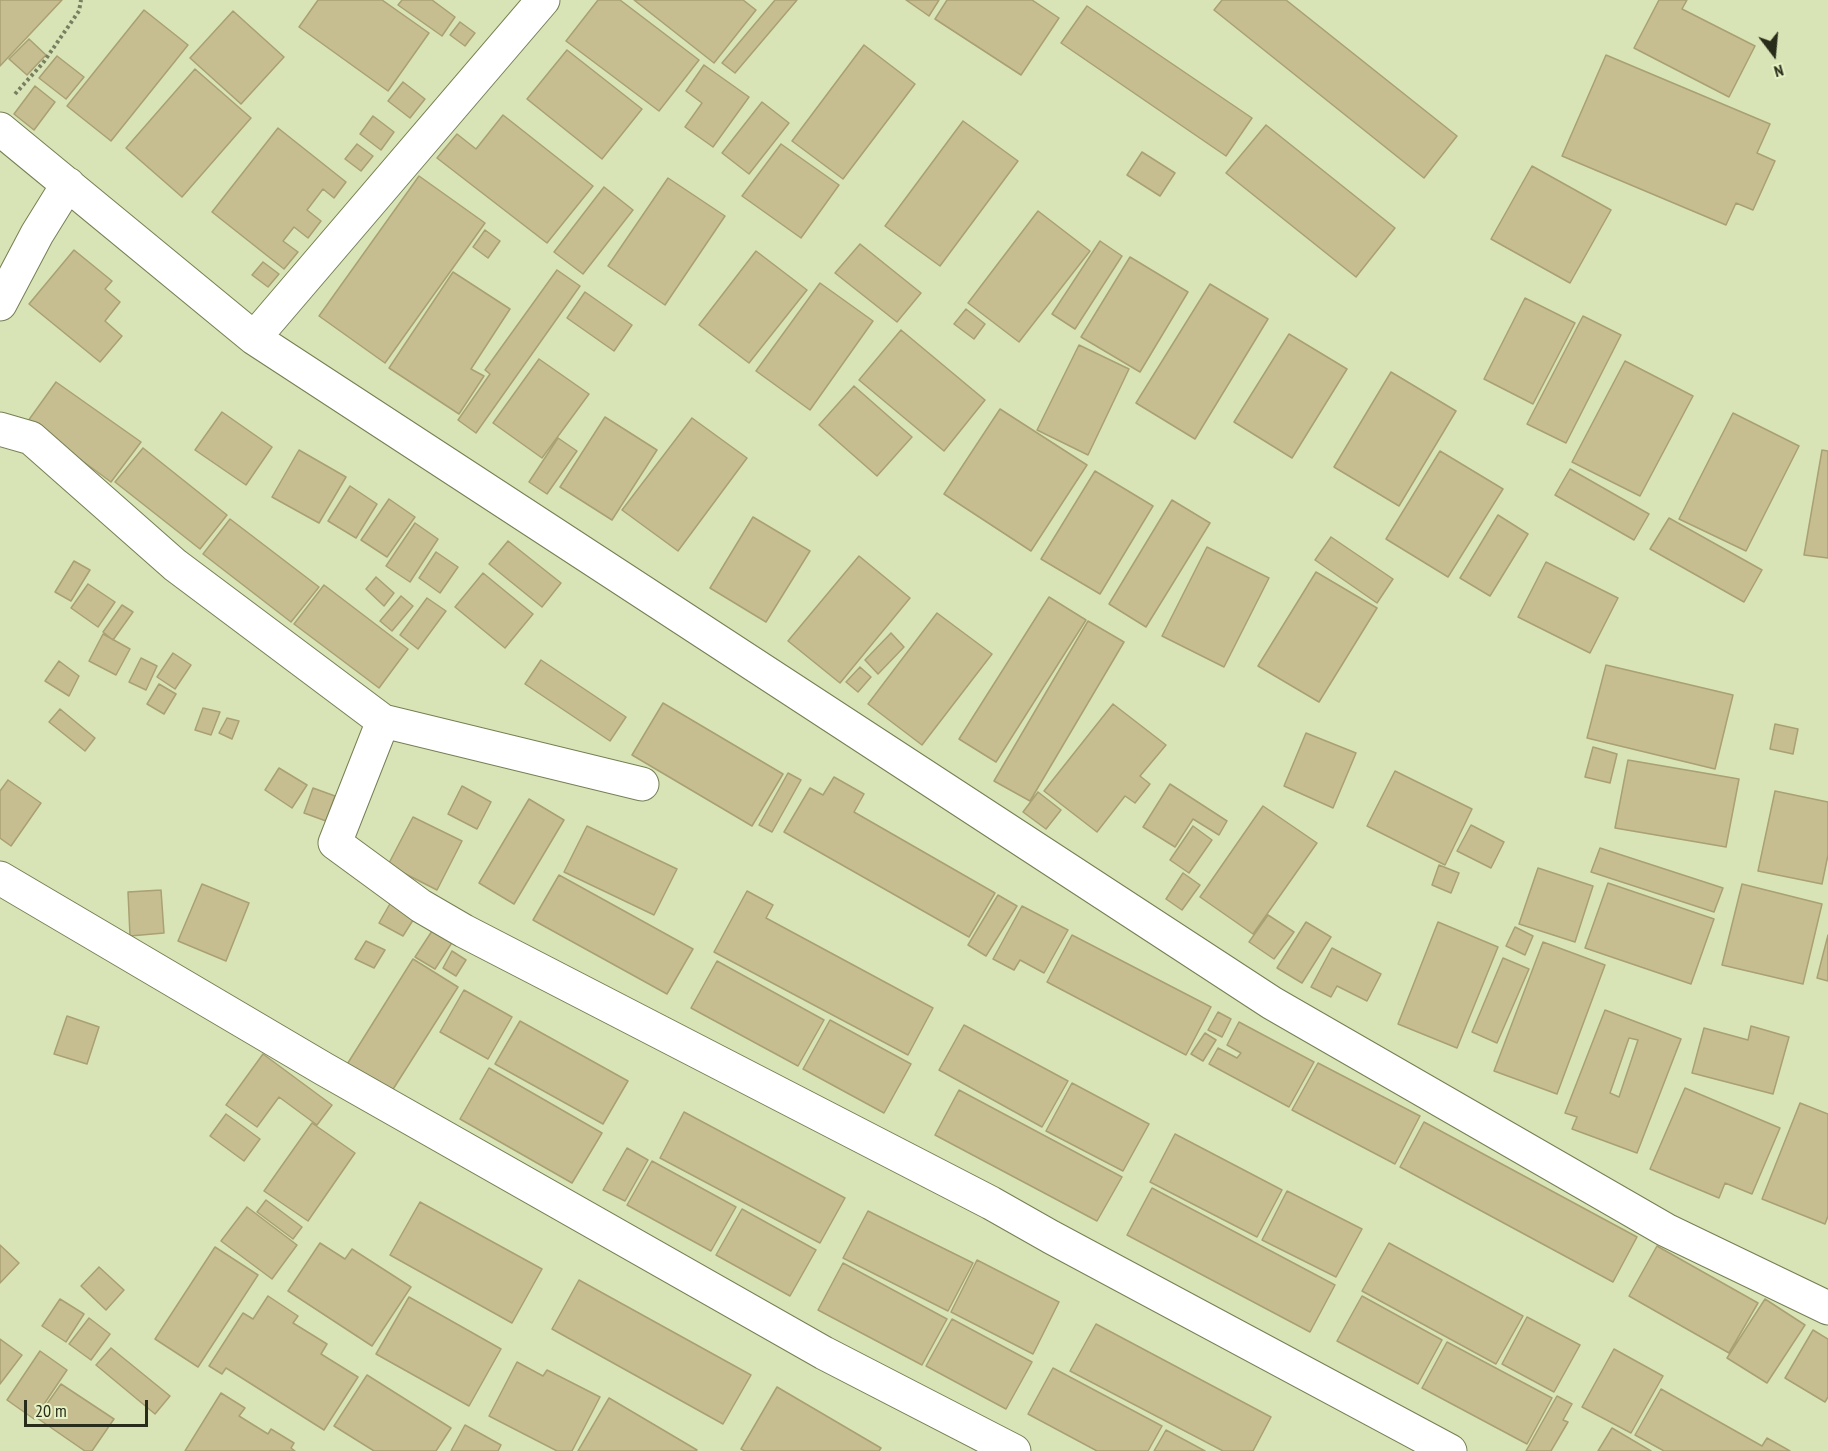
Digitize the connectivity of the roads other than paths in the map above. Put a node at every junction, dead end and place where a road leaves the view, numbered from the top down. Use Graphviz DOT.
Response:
graph roads {
  1 [pos="543,0"];
  2 [pos="5,114"];
  3 [pos="68,184"];
  4 [pos="0,303"];
  5 [pos="254,338"];
  6 [pos="0,429"];
  7 [pos="383,721"];
  8 [pos="642,784"];
  9 [pos="0,878"];
  10 [pos="1828,1308"];
  11 [pos="1014,1451"];
  12 [pos="1450,1451"];
  1 -- 5 [label="street"];
  2 -- 3 [label="street"];
  3 -- 4 [label="street"];
  3 -- 5 [label="street"];
  5 -- 10 [label="street"];
  6 -- 7 [label="street"];
  7 -- 8 [label="street"];
  7 -- 12 [label="street"];
  9 -- 11 [label="street"];
}
